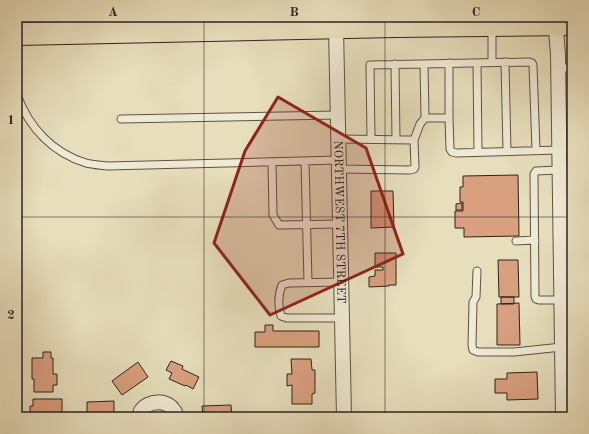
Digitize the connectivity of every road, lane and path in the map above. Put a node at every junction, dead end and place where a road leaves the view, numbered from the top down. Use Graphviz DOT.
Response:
graph roads {
  1 [pos="395,22"];
  2 [pos="561,22"];
  3 [pos="492,24"];
  4 [pos="336,25"];
  5 [pos="17,34"];
  6 [pos="492,62"];
  7 [pos="506,62"];
  8 [pos="449,63"];
  9 [pos="477,63"];
  10 [pos="395,64"];
  11 [pos="424,64"];
  12 [pos="565,68"];
  13 [pos="17,96"];
  14 [pos="338,115"];
  15 [pos="425,118"];
  16 [pos="449,118"];
  17 [pos="121,119"];
  18 [pos="338,139"];
  19 [pos="371,139"];
  20 [pos="396,139"];
  21 [pos="414,140"];
  22 [pos="536,150"];
  23 [pos="559,150"];
  24 [pos="507,151"];
  25 [pos="478,152"];
  26 [pos="305,161"];
  27 [pos="272,162"];
  28 [pos="339,165"];
  29 [pos="560,170"];
  30 [pos="566,204"];
  31 [pos="307,224"];
  32 [pos="340,224"];
  33 [pos="535,240"];
  34 [pos="516,241"];
  35 [pos="477,271"];
  36 [pos="567,281"];
  37 [pos="308,282"];
  38 [pos="341,282"];
  39 [pos="561,300"];
  40 [pos="342,318"];
  41 [pos="562,347"];
  42 [pos="139,417"];
  43 [pos="176,417"];
  44 [pos="344,417"];
  45 [pos="563,417"];
  1 -- 3 [label="main road"];
  1 -- 4 [label="main road"];
  2 -- 3 [label="main road"];
  2 -- 12 [label="street"];
  3 -- 6 [label="lane"];
  4 -- 5 [label="main road"];
  4 -- 14 [label="street, NORTHWEST 7TH STREET"];
  6 -- 7 [label="lane"];
  6 -- 9 [label="lane"];
  7 -- 22 [label="lane"];
  7 -- 24 [label="lane"];
  8 -- 9 [label="lane"];
  8 -- 11 [label="lane"];
  8 -- 16 [label="lane"];
  9 -- 25 [label="lane"];
  10 -- 11 [label="lane"];
  10 -- 19 [label="lane"];
  10 -- 20 [label="lane"];
  11 -- 15 [label="lane"];
  12 -- 23 [label="street"];
  13 -- 27 [label="lane"];
  14 -- 17 [label="lane"];
  14 -- 18 [label="street, NORTHWEST 7TH STREET"];
  15 -- 16 [label="lane"];
  15 -- 21 [label="lane"];
  16 -- 25 [label="lane"];
  18 -- 19 [label="lane"];
  18 -- 28 [label="street, NORTHWEST 7TH STREET"];
  19 -- 20 [label="lane"];
  20 -- 21 [label="lane"];
  21 -- 28 [label="lane"];
  22 -- 23 [label="lane"];
  22 -- 24 [label="lane"];
  23 -- 29 [label="street"];
  24 -- 25 [label="lane"];
  26 -- 27 [label="lane"];
  26 -- 28 [label="lane"];
  26 -- 31 [label="lane"];
  27 -- 31 [label="lane"];
  28 -- 32 [label="street, NORTHWEST 7TH STREET"];
  29 -- 30 [label="street"];
  29 -- 33 [label="lane"];
  30 -- 36 [label="street"];
  31 -- 32 [label="lane"];
  31 -- 37 [label="lane"];
  32 -- 38 [label="street, NORTHWEST 7TH STREET"];
  33 -- 34 [label="lane"];
  33 -- 39 [label="lane"];
  35 -- 41 [label="lane"];
  36 -- 39 [label="street"];
  37 -- 38 [label="lane"];
  37 -- 40 [label="lane"];
  38 -- 40 [label="street, NORTHWEST 7TH STREET"];
  39 -- 41 [label="street"];
  40 -- 44 [label="street, NORTHWEST 7TH STREET"];
  41 -- 45 [label="street"];
  42 -- 43 [label="street"];
}
